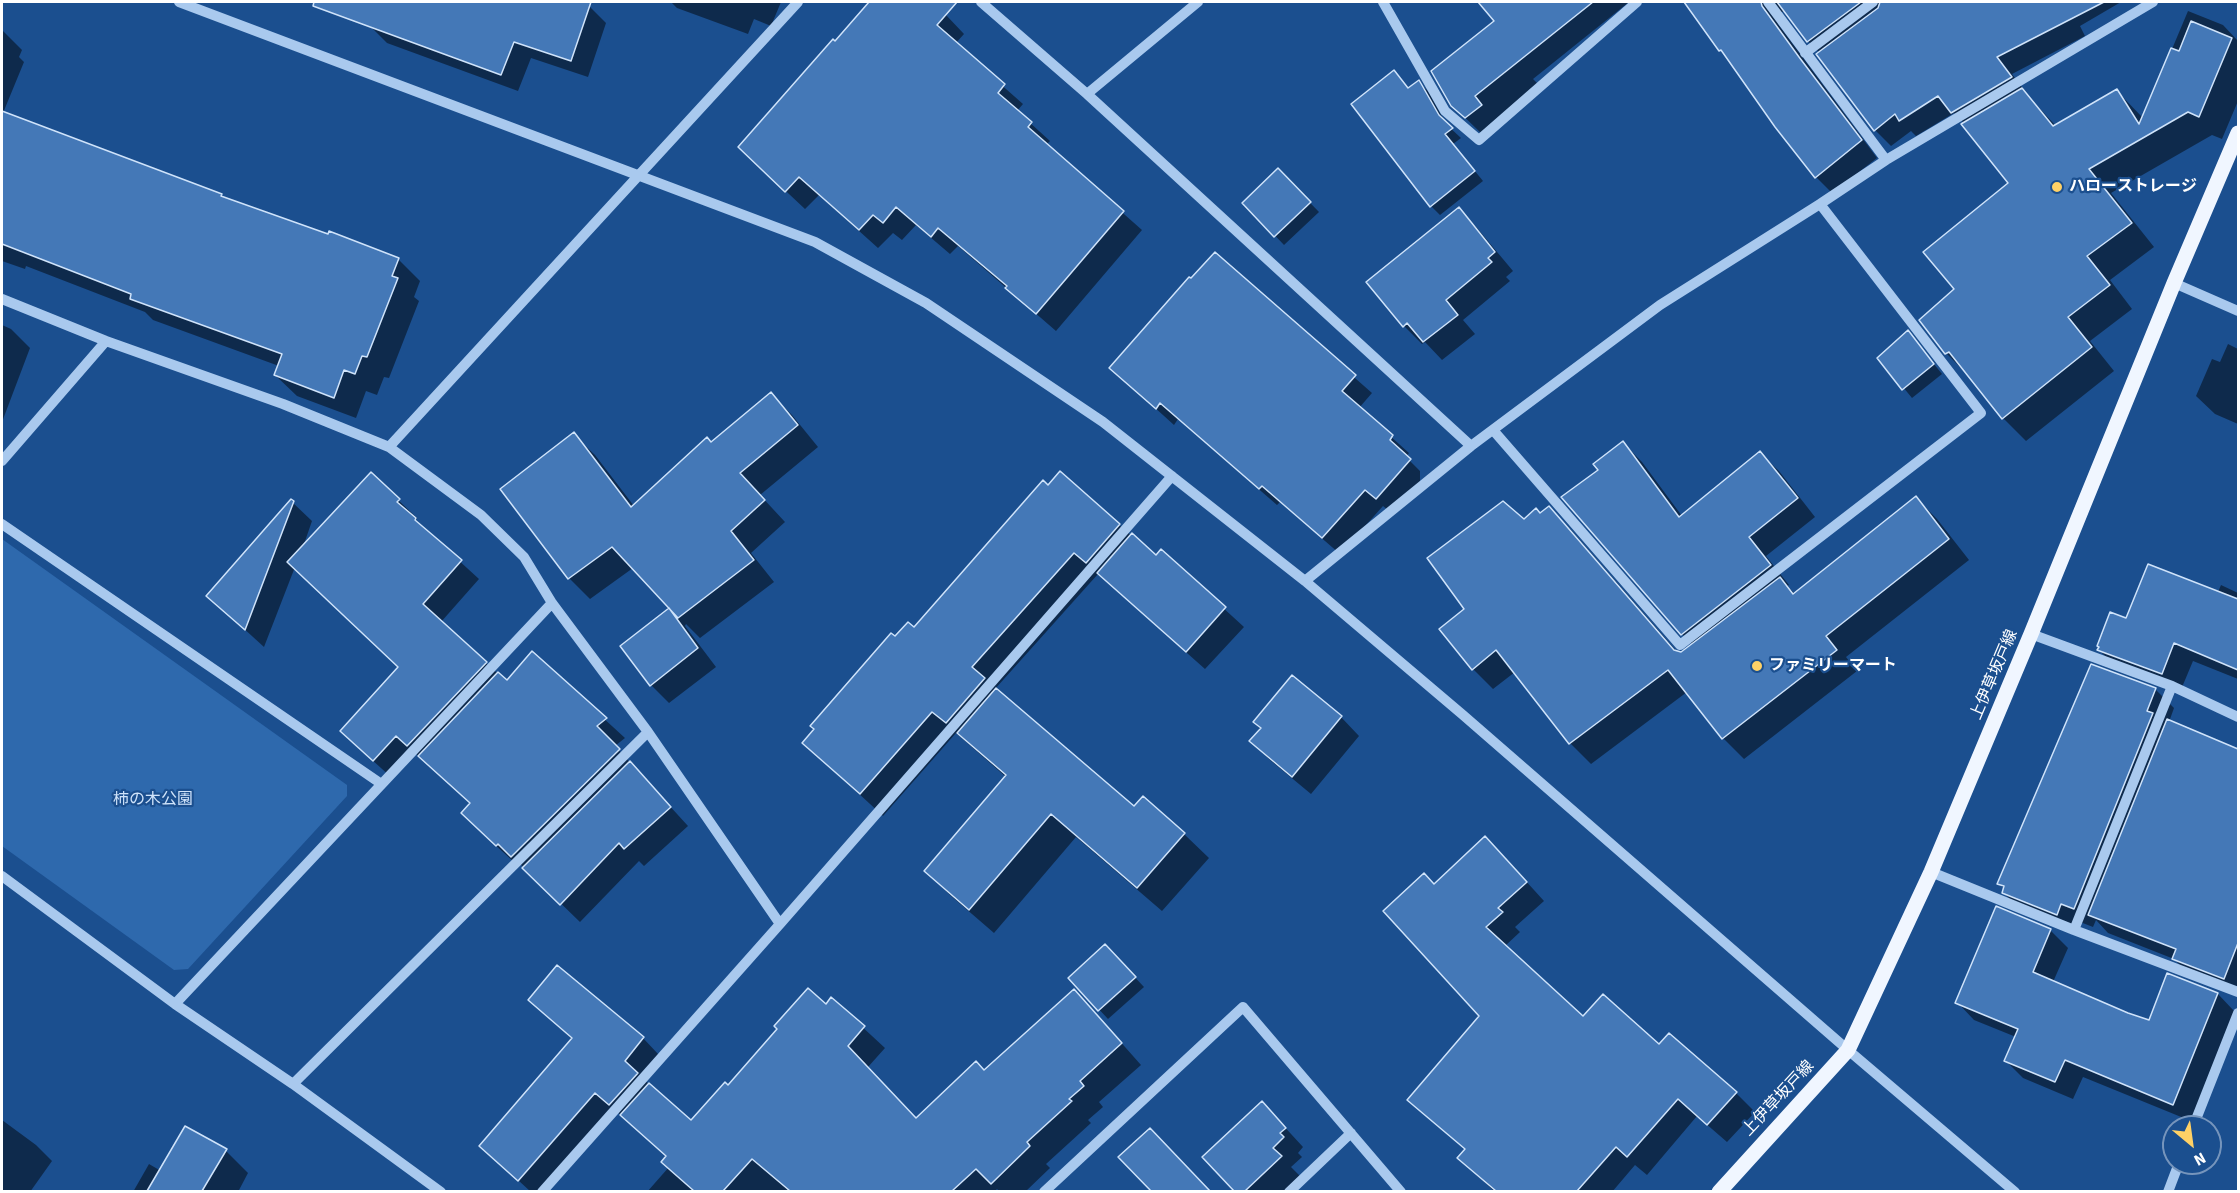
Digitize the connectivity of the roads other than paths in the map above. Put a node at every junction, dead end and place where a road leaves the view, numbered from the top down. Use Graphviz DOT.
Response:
graph roads {
  1 [pos="178,2"];
  2 [pos="798,2"];
  3 [pos="981,2"];
  4 [pos="1198,2"];
  5 [pos="1383,2"];
  6 [pos="1637,2"];
  7 [pos="1768,2"];
  8 [pos="1874,2"];
  9 [pos="2153,2"];
  10 [pos="1804,53"];
  11 [pos="1086,94"];
  12 [pos="2238,133"];
  13 [pos="1886,160"];
  14 [pos="637,176"];
  15 [pos="1821,204"];
  16 [pos="2174,283"];
  17 [pos="2,299"];
  18 [pos="2238,310"];
  19 [pos="106,340"];
  20 [pos="1494,430"];
  21 [pos="1472,446"];
  22 [pos="389,447"];
  23 [pos="2,461"];
  24 [pos="1172,476"];
  25 [pos="2,524"];
  26 [pos="1305,581"];
  27 [pos="552,603"];
  28 [pos="2031,634"];
  29 [pos="2172,686"];
  30 [pos="2238,717"];
  31 [pos="648,732"];
  32 [pos="380,783"];
  33 [pos="1931,873"];
  34 [pos="2,876"];
  35 [pos="780,924"];
  36 [pos="2074,930"];
  37 [pos="2238,992"];
  38 [pos="175,1004"];
  39 [pos="2238,1013"];
  40 [pos="1848,1050"];
  41 [pos="293,1084"];
  42 [pos="2198,1115"];
  43 [pos="1351,1133"];
  44 [pos="2174,1175"];
  45 [pos="441,1191"];
  46 [pos="542,1191"];
  47 [pos="1044,1191"];
  48 [pos="1289,1191"];
  49 [pos="1401,1191"];
  50 [pos="1719,1191"];
  51 [pos="2014,1191"];
  52 [pos="2168,1191"];
  1 -- 14 [label="street"];
  2 -- 14 [label="street"];
  3 -- 11 [label="street"];
  4 -- 11 [label="street"];
  5 -- 6 [label="street"];
  7 -- 10 [label="street"];
  8 -- 10 [label="street"];
  9 -- 13 [label="street"];
  10 -- 13 [label="street"];
  11 -- 21 [label="street"];
  12 -- 16 [label="main road, 上伊草坂戸線"];
  13 -- 15 [label="street"];
  14 -- 22 [label="street"];
  14 -- 24 [label="street"];
  15 -- 20 [label="street"];
  15 -- 20 [label="street"];
  16 -- 18 [label="street"];
  16 -- 28 [label="main road, 上伊草坂戸線"];
  17 -- 19 [label="street"];
  19 -- 22 [label="street"];
  19 -- 23 [label="street"];
  20 -- 21 [label="street"];
  21 -- 26 [label="street"];
  22 -- 27 [label="street"];
  24 -- 26 [label="street"];
  24 -- 35 [label="street"];
  25 -- 32 [label="street"];
  26 -- 40 [label="street"];
  27 -- 31 [label="street"];
  27 -- 32 [label="street"];
  28 -- 29 [label="street"];
  28 -- 33 [label="main road, 上伊草坂戸線"];
  29 -- 30 [label="street"];
  29 -- 36 [label="street"];
  31 -- 35 [label="street"];
  31 -- 41 [label="street"];
  32 -- 38 [label="street"];
  33 -- 36 [label="street"];
  33 -- 40 [label="main road, 上伊草坂戸線"];
  34 -- 38 [label="street"];
  35 -- 46 [label="street"];
  36 -- 37 [label="street"];
  38 -- 41 [label="street"];
  39 -- 42 [label="street"];
  40 -- 50 [label="main road, 上伊草坂戸線"];
  40 -- 51 [label="street"];
  41 -- 45 [label="street"];
  43 -- 47 [label="street"];
  43 -- 48 [label="street"];
  43 -- 49 [label="street"];
  44 -- 52 [label="street"];
}
